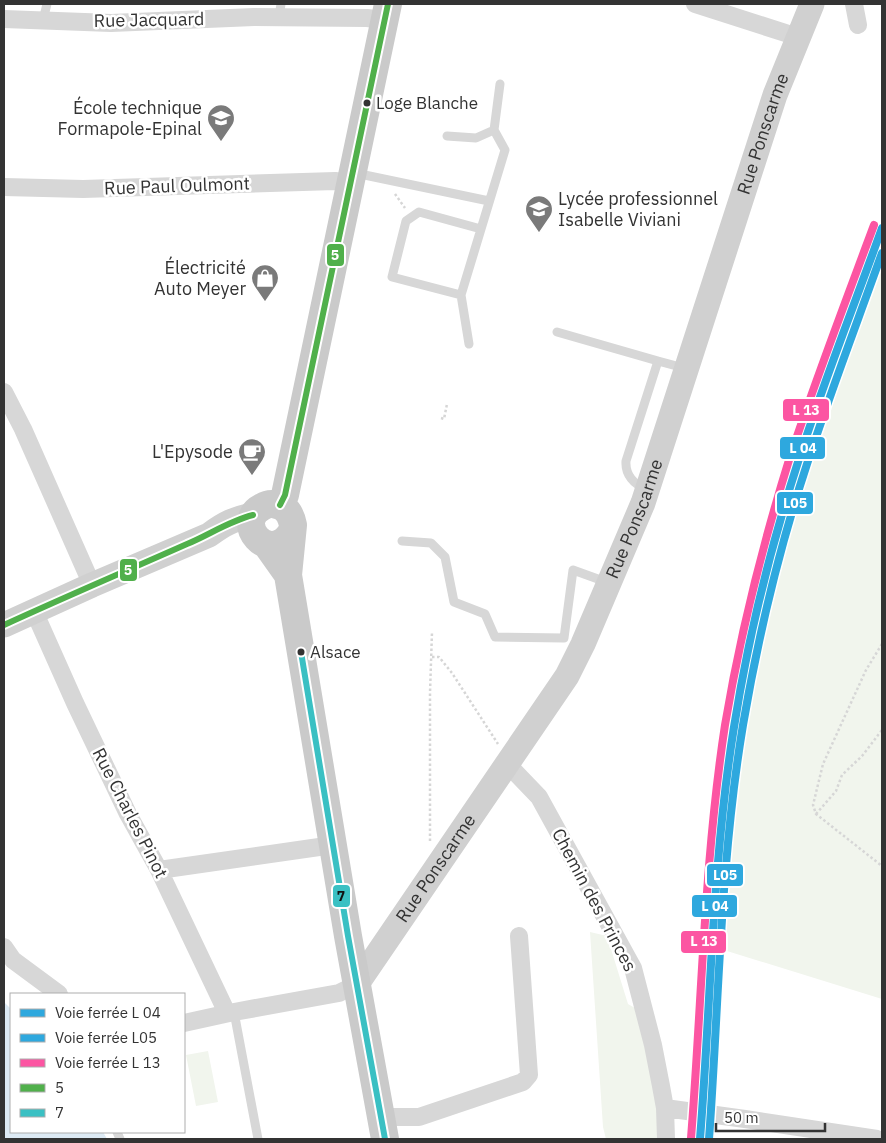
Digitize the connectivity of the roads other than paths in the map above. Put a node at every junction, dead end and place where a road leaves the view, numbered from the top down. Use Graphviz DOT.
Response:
graph roads {
  1 [pos="695,4"];
  2 [pos="812,4"];
  3 [pos="854,4"];
  4 [pos="280,10"];
  5 [pos="45,12"];
  6 [pos="386,12"];
  7 [pos="4,19"];
  8 [pos="858,25"];
  9 [pos="798,37"];
  10 [pos="500,84"];
  11 [pos="494,130"];
  12 [pos="447,136"];
  13 [pos="352,178"];
  14 [pos="4,187"];
  15 [pos="489,201"];
  16 [pos="481,228"];
  17 [pos="461,295"];
  18 [pos="557,332"];
  19 [pos="469,344"];
  20 [pos="658,361"];
  21 [pos="686,369"];
  22 [pos="4,392"];
  23 [pos="647,489"];
  24 [pos="280,505"];
  25 [pos="258,532"];
  26 [pos="291,533"];
  27 [pos="402,541"];
  28 [pos="288,575"];
  29 [pos="609,583"];
  30 [pos="92,585"];
  31 [pos="34,611"];
  32 [pos="4,625"];
  33 [pos="508,761"];
  34 [pos="333,845"];
  35 [pos="159,870"];
  36 [pos="519,936"];
  37 [pos="4,947"];
  38 [pos="357,984"];
  39 [pos="59,993"];
  40 [pos="231,1012"];
  41 [pos="185,1023"];
  42 [pos="665,1108"];
  43 [pos="383,1128"];
  44 [pos="258,1139"];
  45 [pos="666,1139"];
  46 [pos="877,1139"];
  1 -- 9 [label="street"];
  2 -- 9 [label="street, Rue Ponscarme"];
  3 -- 8 [label="street"];
  4 -- 5 [label="street, Rue Jacquard"];
  4 -- 6 [label="street, Rue Jacquard"];
  5 -- 7 [label="street, Rue Jacquard"];
  6 -- 13 [label="main road"];
  9 -- 21 [label="street, Rue Ponscarme"];
  10 -- 11 [label="lane"];
  11 -- 12 [label="lane"];
  11 -- 15 [label="lane"];
  13 -- 14 [label="street, Rue Paul Oulmont"];
  13 -- 15 [label="lane"];
  13 -- 24 [label="main road"];
  15 -- 16 [label="lane"];
  16 -- 17 [label="lane"];
  16 -- 17 [label="lane"];
  17 -- 19 [label="lane"];
  18 -- 20 [label="lane"];
  20 -- 21 [label="lane"];
  20 -- 23 [label="lane"];
  21 -- 23 [label="street, Rue Ponscarme"];
  22 -- 30 [label="street"];
  23 -- 29 [label="street, Rue Ponscarme"];
  24 -- 25 [label="main road"];
  24 -- 26 [label="main road"];
  25 -- 26 [label="main road"];
  25 -- 28 [label="main road"];
  25 -- 30 [label="street"];
  26 -- 28 [label="main road"];
  27 -- 29 [label="lane"];
  28 -- 34 [label="main road"];
  29 -- 33 [label="street, Rue Ponscarme"];
  30 -- 31 [label="street"];
  31 -- 32 [label="street"];
  31 -- 35 [label="street, Rue Charles Pinot"];
  33 -- 38 [label="street, Rue Ponscarme"];
  33 -- 42 [label="street, Chemin des Princes"];
  34 -- 35 [label="street"];
  34 -- 38 [label="main road"];
  35 -- 40 [label="street, Rue Charles Pinot"];
  36 -- 43 [label="street"];
  37 -- 39 [label="street"];
  38 -- 40 [label="street"];
  38 -- 43 [label="main road"];
  40 -- 41 [label="street"];
  40 -- 44 [label="lane"];
  42 -- 45 [label="street, Chemin des Princes"];
  42 -- 46 [label="street"];
}
